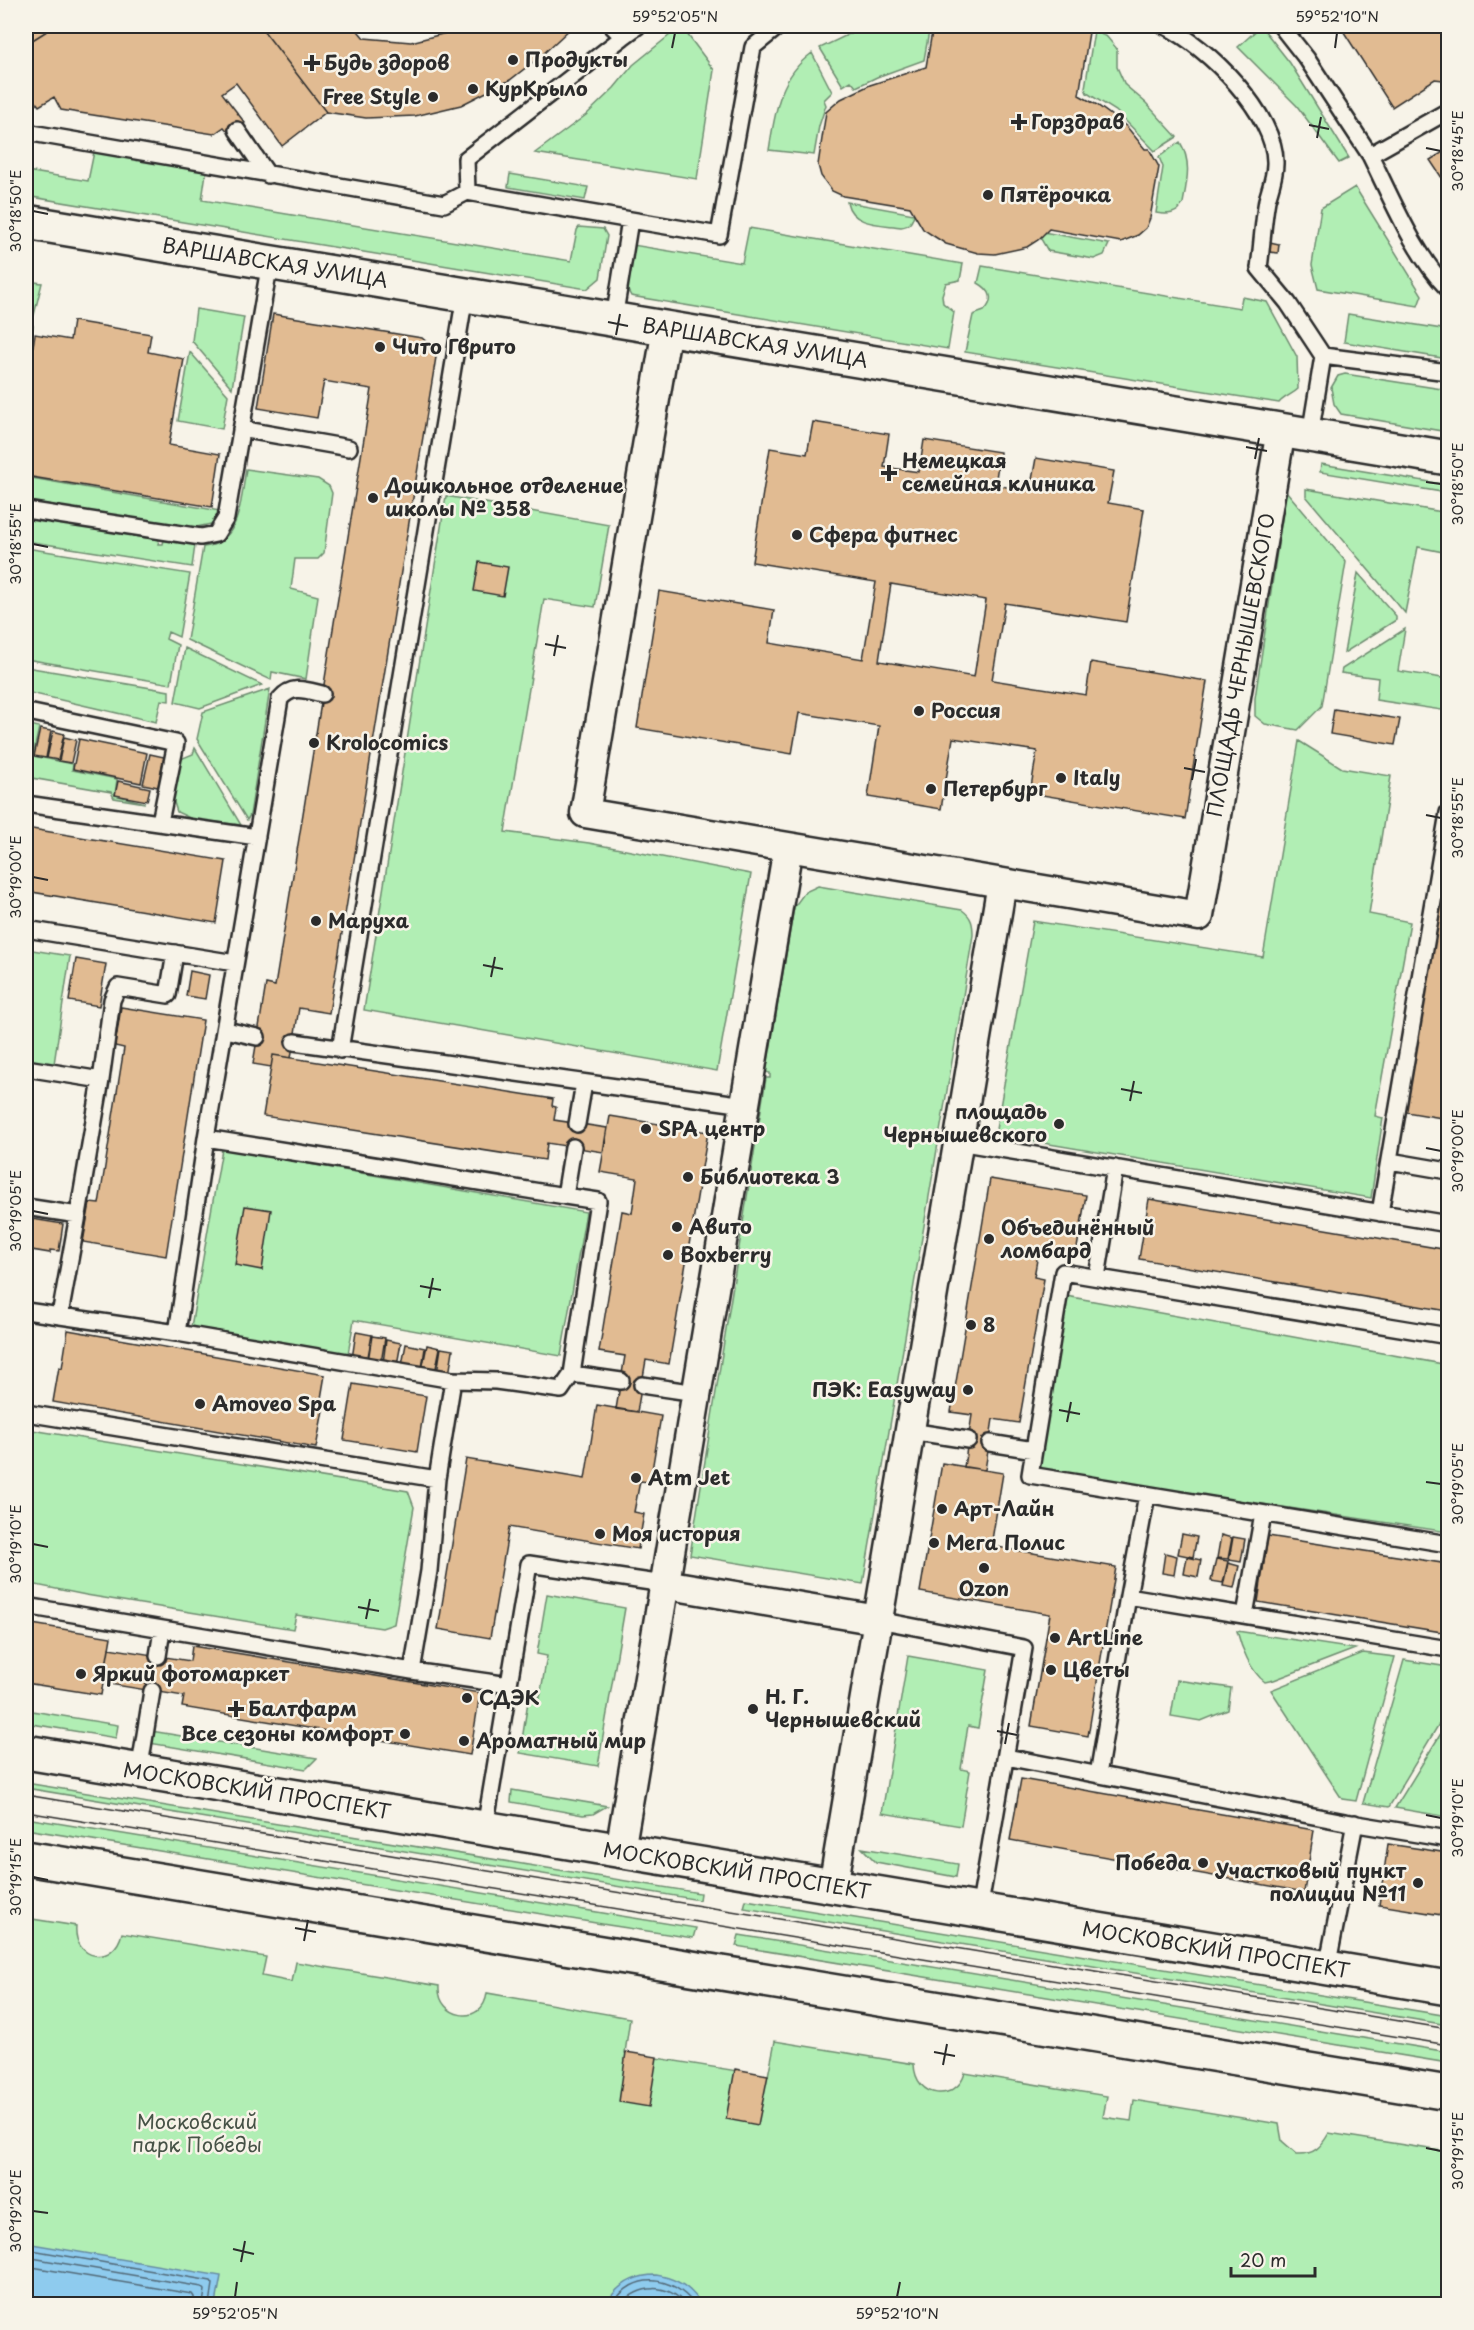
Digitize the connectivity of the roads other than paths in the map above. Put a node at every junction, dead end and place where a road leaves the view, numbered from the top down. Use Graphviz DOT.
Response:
graph roads {
  1 [pos="638,26"];
  2 [pos="779,26"];
  3 [pos="1165,26"];
  4 [pos="1281,26"];
  5 [pos="617,31"];
  6 [pos="1449,111"];
  7 [pos="237,130"];
  8 [pos="26,132"];
  9 [pos="1370,155"];
  10 [pos="268,175"];
  11 [pos="467,192"];
  12 [pos="630,220"];
  13 [pos="26,222"];
  14 [pos="270,262"];
  15 [pos="1449,289"];
  16 [pos="465,295"];
  17 [pos="614,319"];
  18 [pos="667,328"];
  19 [pos="1323,356"];
  20 [pos="1449,372"];
  21 [pos="241,429"];
  22 [pos="1295,432"];
  23 [pos="349,448"];
  24 [pos="1449,458"];
  25 [pos="26,510"];
  26 [pos="322,694"];
  27 [pos="380,702"];
  28 [pos="396,705"];
  29 [pos="28,712"];
  30 [pos="26,804"];
  31 [pos="1449,813"];
  32 [pos="160,822"];
  33 [pos="257,837"];
  34 [pos="788,847"];
  35 [pos="1002,883"];
  36 [pos="26,929"];
  37 [pos="175,953"];
  38 [pos="235,963"];
  39 [pos="226,1030"];
  40 [pos="257,1037"];
  41 [pos="294,1042"];
  42 [pos="340,1050"];
  43 [pos="26,1068"];
  44 [pos="101,1080"];
  45 [pos="584,1083"];
  46 [pos="745,1105"];
  47 [pos="577,1124"];
  48 [pos="206,1138"];
  49 [pos="958,1142"];
  50 [pos="573,1147"];
  51 [pos="1390,1161"];
  52 [pos="1115,1168"];
  53 [pos="1449,1171"];
  54 [pos="565,1196"];
  55 [pos="26,1207"];
  56 [pos="1380,1213"];
  57 [pos="78,1215"];
  58 [pos="1449,1224"];
  59 [pos="1097,1277"];
  60 [pos="26,1311"];
  61 [pos="60,1315"];
  62 [pos="177,1333"];
  63 [pos="1449,1336"];
  64 [pos="572,1374"];
  65 [pos="453,1380"];
  66 [pos="621,1382"];
  67 [pos="642,1385"];
  68 [pos="696,1393"];
  69 [pos="26,1413"];
  70 [pos="910,1431"];
  71 [pos="968,1440"];
  72 [pos="990,1443"];
  73 [pos="1034,1450"];
  74 [pos="437,1479"];
  75 [pos="1147,1496"];
  76 [pos="1263,1514"];
  77 [pos="1449,1544"];
  78 [pos="664,1584"];
  79 [pos="1128,1596"];
  80 [pos="26,1606"];
  81 [pos="1245,1615"];
  82 [pos="878,1620"];
  83 [pos="162,1630"];
  84 [pos="1449,1649"];
  85 [pos="158,1656"];
  86 [pos="412,1671"];
  87 [pos="509,1685"];
  88 [pos="152,1691"];
  89 [pos="26,1752"];
  90 [pos="1006,1757"];
  91 [pos="139,1772"];
  92 [pos="1098,1775"];
  93 [pos="1355,1823"];
  94 [pos="485,1828"];
  95 [pos="1449,1839"];
  96 [pos="620,1851"];
  97 [pos="26,1858"];
  98 [pos="833,1887"];
  99 [pos="979,1911"];
  100 [pos="1327,1968"];
  101 [pos="1449,1988"];
  102 [pos="1449,2093"];
  1 -- 5 [label="lane"];
  2 -- 12 [label="lane"];
  3 -- 19 [label="lane"];
  4 -- 9 [label="lane"];
  5 -- 11 [label="lane"];
  6 -- 9 [label="lane"];
  7 -- 10 [label="lane"];
  8 -- 10 [label="lane"];
  9 -- 15 [label="lane"];
  10 -- 11 [label="lane"];
  11 -- 12 [label="lane"];
  12 -- 17 [label="lane"];
  13 -- 14 [label="main road, ВАРШАВСКАЯ УЛИЦА"];
  14 -- 16 [label="main road, ВАРШАВСКАЯ УЛИЦА"];
  14 -- 21 [label="lane"];
  16 -- 17 [label="main road, ВАРШАВСКАЯ УЛИЦА"];
  16 -- 28 [label="lane"];
  17 -- 18 [label="main road, ВАРШАВСКАЯ УЛИЦА"];
  18 -- 22 [label="main road, ВАРШАВСКАЯ УЛИЦА"];
  18 -- 34 [label="street, ПЛОЩАДЬ ЧЕРНЫШЕВСКОГО"];
  19 -- 20 [label="lane"];
  19 -- 22 [label="lane"];
  21 -- 23 [label="lane"];
  21 -- 25 [label="lane"];
  22 -- 24 [label="main road, ВАРШАВСКАЯ УЛИЦА"];
  22 -- 35 [label="street, ПЛОЩАДЬ ЧЕРНЫШЕВСКОГО"];
  26 -- 33 [label="lane"];
  27 -- 28 [label="lane"];
  28 -- 42 [label="lane"];
  29 -- 32 [label="lane"];
  30 -- 32 [label="lane"];
  31 -- 51 [label="lane"];
  32 -- 33 [label="lane"];
  33 -- 38 [label="lane"];
  34 -- 35 [label="street, ПЛОЩАДЬ ЧЕРНЫШЕВСКОГО"];
  34 -- 46 [label="street"];
  35 -- 49 [label="street"];
  36 -- 37 [label="lane"];
  37 -- 38 [label="lane"];
  37 -- 44 [label="lane"];
  38 -- 39 [label="lane"];
  39 -- 40 [label="lane"];
  39 -- 48 [label="lane"];
  41 -- 42 [label="lane"];
  42 -- 45 [label="lane"];
  43 -- 44 [label="lane"];
  44 -- 57 [label="lane"];
  45 -- 46 [label="lane"];
  45 -- 47 [label="lane"];
  46 -- 68 [label="street"];
  48 -- 54 [label="lane"];
  48 -- 62 [label="lane"];
  49 -- 52 [label="lane"];
  49 -- 70 [label="street"];
  50 -- 54 [label="lane"];
  51 -- 53 [label="lane"];
  51 -- 56 [label="lane"];
  52 -- 56 [label="lane"];
  52 -- 59 [label="lane"];
  54 -- 64 [label="lane"];
  55 -- 57 [label="lane"];
  56 -- 58 [label="lane"];
  57 -- 61 [label="lane"];
  59 -- 63 [label="lane"];
  59 -- 73 [label="lane"];
  60 -- 61 [label="lane"];
  61 -- 62 [label="lane"];
  62 -- 65 [label="lane"];
  64 -- 65 [label="lane"];
  64 -- 66 [label="lane"];
  65 -- 74 [label="lane"];
  67 -- 68 [label="lane"];
  68 -- 78 [label="street"];
  69 -- 74 [label="lane"];
  70 -- 71 [label="lane"];
  70 -- 82 [label="street"];
  72 -- 73 [label="lane"];
  73 -- 75 [label="lane"];
  74 -- 86 [label="lane"];
  75 -- 76 [label="lane"];
  75 -- 79 [label="lane"];
  76 -- 77 [label="lane"];
  76 -- 81 [label="lane"];
  78 -- 82 [label="street"];
  78 -- 87 [label="lane"];
  78 -- 96 [label="street"];
  79 -- 81 [label="lane"];
  79 -- 92 [label="lane"];
  80 -- 83 [label="lane"];
  81 -- 84 [label="lane"];
  82 -- 90 [label="lane"];
  82 -- 98 [label="street"];
  83 -- 85 [label="lane"];
  83 -- 86 [label="lane"];
  86 -- 87 [label="lane"];
  87 -- 94 [label="lane"];
  88 -- 91 [label="lane"];
  89 -- 91 [label="main road, МОСКОВСКИЙ ПРОСПЕКТ"];
  90 -- 92 [label="lane"];
  90 -- 99 [label="lane"];
  91 -- 94 [label="main road, МОСКОВСКИЙ ПРОСПЕКТ"];
  92 -- 93 [label="lane"];
  93 -- 95 [label="lane"];
  93 -- 100 [label="lane"];
  94 -- 96 [label="main road, МОСКОВСКИЙ ПРОСПЕКТ"];
  96 -- 98 [label="main road, МОСКОВСКИЙ ПРОСПЕКТ"];
  97 -- 102 [label="main road"];
  98 -- 99 [label="main road, МОСКОВСКИЙ ПРОСПЕКТ"];
  99 -- 100 [label="main road, МОСКОВСКИЙ ПРОСПЕКТ"];
  100 -- 101 [label="main road, МОСКОВСКИЙ ПРОСПЕКТ"];
}
